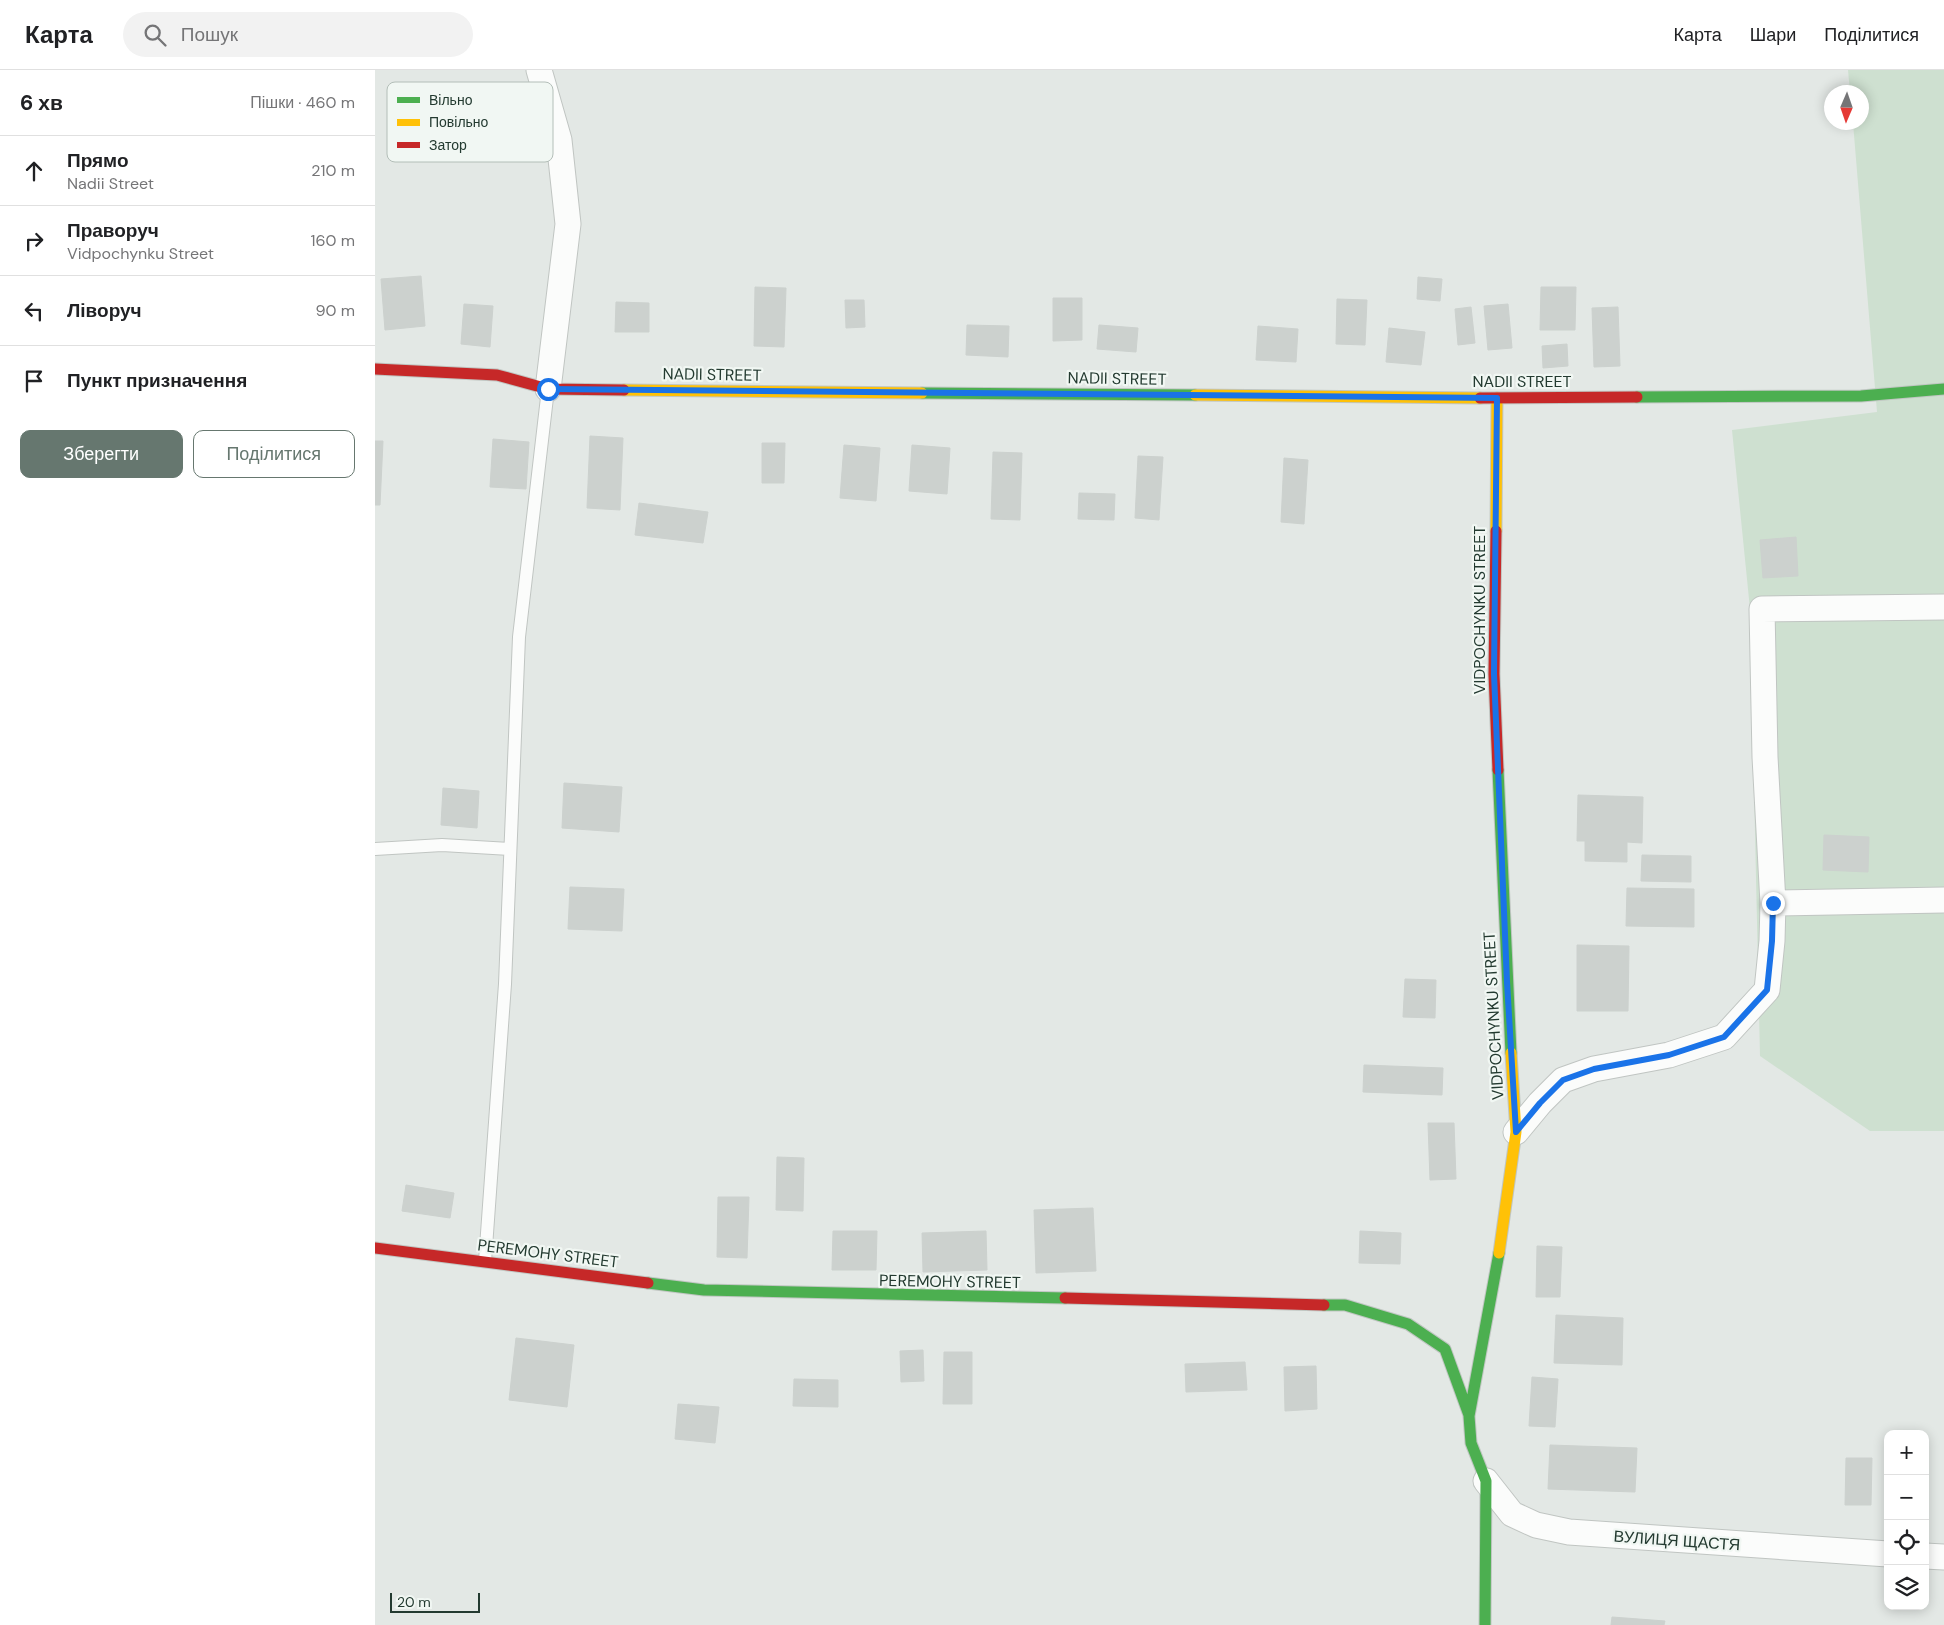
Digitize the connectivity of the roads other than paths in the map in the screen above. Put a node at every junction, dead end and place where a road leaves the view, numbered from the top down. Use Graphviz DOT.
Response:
graph roads {
  1 [pos="553,119"];
  2 [pos="375,369"];
  3 [pos="548,389"];
  4 [pos="1944,389"];
  5 [pos="1497,398"];
  6 [pos="1944,607"];
  7 [pos="375,849"];
  8 [pos="510,849"];
  9 [pos="1944,900"];
  10 [pos="1773,903"];
  11 [pos="1516,1132"];
  12 [pos="375,1248"];
  13 [pos="485,1261"];
  14 [pos="1469,1416"];
  15 [pos="1486,1481"];
  16 [pos="1884,1554"];
  17 [pos="1929,1556"];
  18 [pos="1944,1557"];
  19 [pos="1485,1625"];
  1 -- 3 [label="street"];
  2 -- 3 [label="street, NADII STREET"];
  3 -- 5 [label="street, NADII STREET"];
  3 -- 8 [label="lane"];
  4 -- 5 [label="street, NADII STREET"];
  5 -- 11 [label="street, VIDPOCHYNKU STREET"];
  6 -- 10 [label="street"];
  7 -- 8 [label="lane"];
  8 -- 13 [label="lane"];
  9 -- 10 [label="street"];
  10 -- 11 [label="street"];
  11 -- 14 [label="street, VIDPOCHYNKU STREET"];
  12 -- 13 [label="street, PEREMOHY STREET"];
  13 -- 14 [label="street, PEREMOHY STREET"];
  14 -- 15 [label="street, VIDPOCHYNKU STREET"];
  15 -- 16 [label="street, ВУЛИЦЯ ЩАСТЯ"];
  15 -- 19 [label="street, VIDPOCHYNKU STREET"];
  17 -- 18 [label="street"];
}
